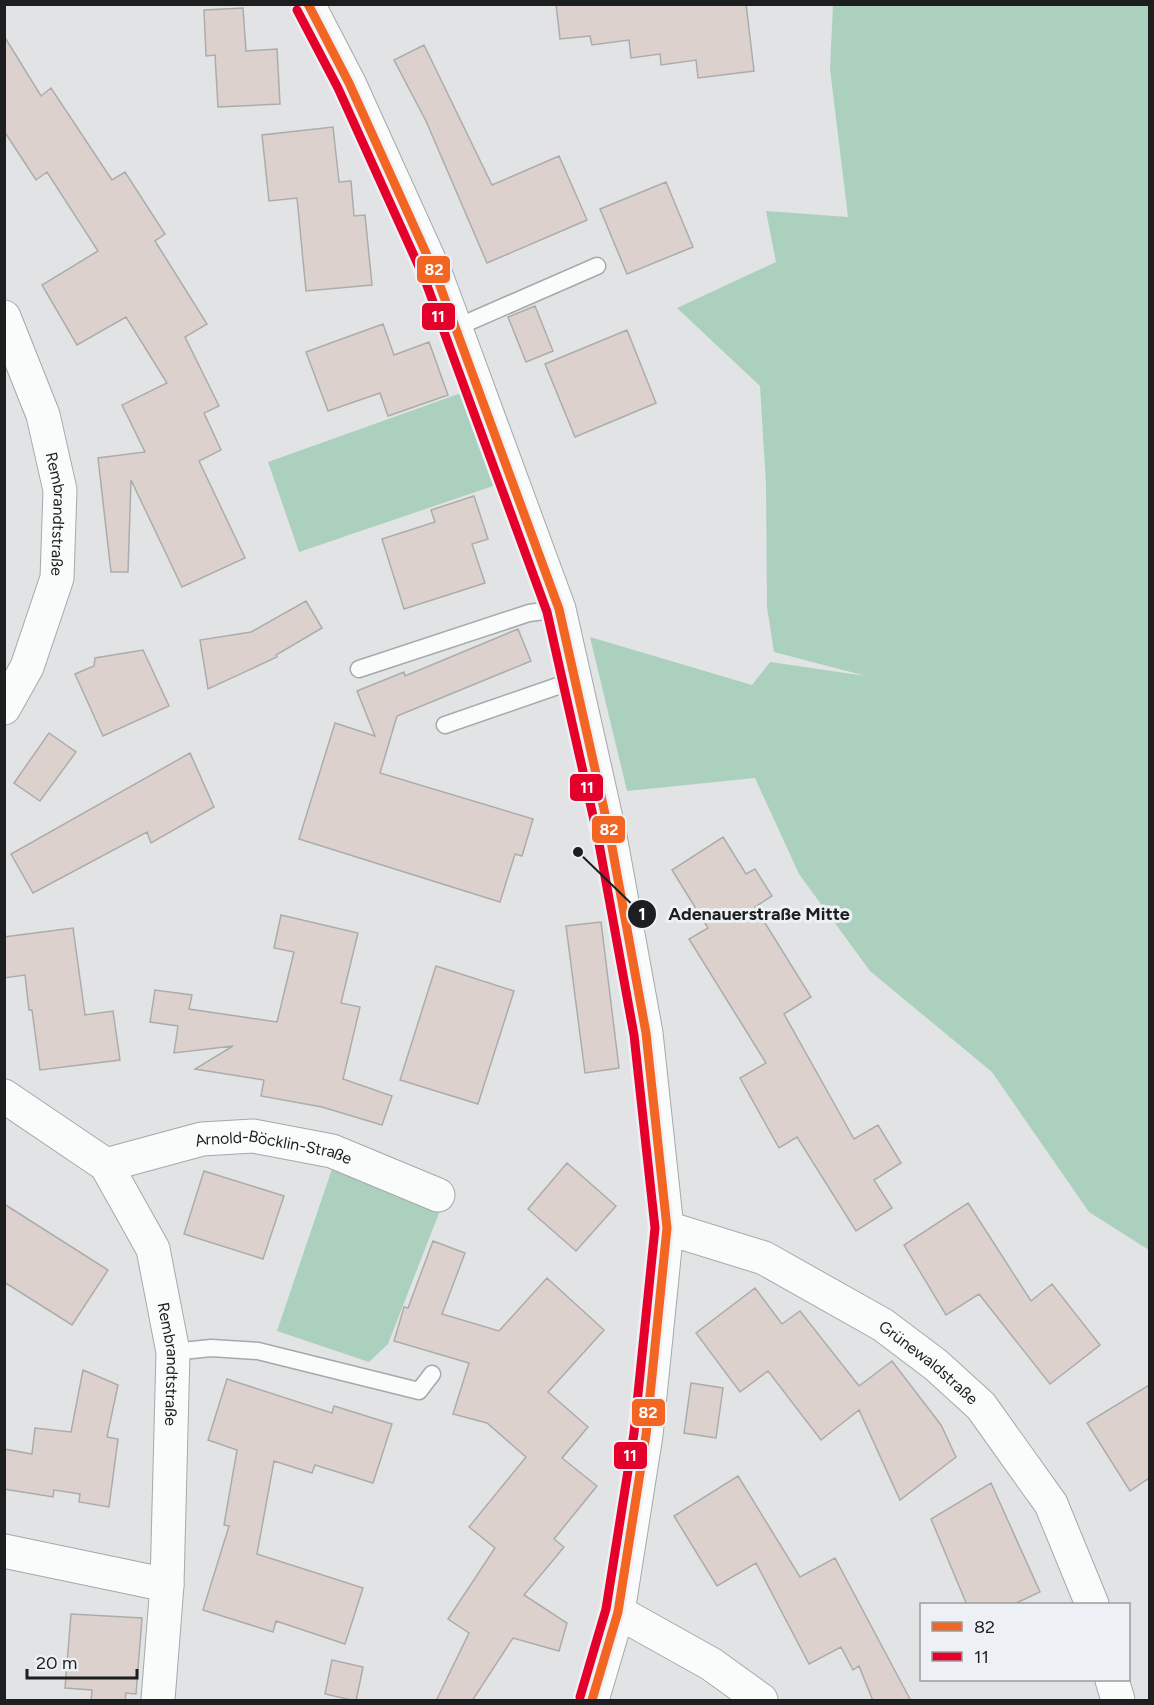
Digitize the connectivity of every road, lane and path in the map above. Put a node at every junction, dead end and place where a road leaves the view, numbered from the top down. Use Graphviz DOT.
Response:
graph roads {
  1 [pos="308,4"];
  2 [pos="597,266"];
  3 [pos="4,317"];
  4 [pos="455,328"];
  5 [pos="559,609"];
  6 [pos="359,669"];
  7 [pos="575,680"];
  8 [pos="4,708"];
  9 [pos="445,725"];
  10 [pos="4,1096"];
  11 [pos="106,1165"];
  12 [pos="438,1194"];
  13 [pos="667,1228"];
  14 [pos="173,1352"];
  15 [pos="432,1374"];
  16 [pos="4,1551"];
  17 [pos="167,1585"];
  18 [pos="1091,1603"];
  19 [pos="618,1612"];
  20 [pos="1112,1681"];
  21 [pos="158,1701"];
  22 [pos="592,1701"];
  23 [pos="761,1701"];
  24 [pos="1118,1701"];
  1 -- 4 [label="street"];
  2 -- 4 [label="lane"];
  3 -- 8 [label="street, Rembrandtstraße"];
  4 -- 5 [label="street"];
  5 -- 6 [label="lane"];
  5 -- 7 [label="street"];
  7 -- 9 [label="lane"];
  7 -- 13 [label="street"];
  10 -- 11 [label="street, Rembrandtstraße"];
  11 -- 12 [label="street, Arnold-Böcklin-Straße"];
  11 -- 14 [label="street, Rembrandtstraße"];
  13 -- 18 [label="street, Grünewaldstraße"];
  13 -- 19 [label="street"];
  14 -- 15 [label="lane"];
  14 -- 17 [label="street, Rembrandtstraße"];
  16 -- 17 [label="street"];
  17 -- 21 [label="street, Rembrandtstraße"];
  19 -- 22 [label="street"];
  19 -- 23 [label="street"];
  20 -- 24 [label="street"];
}
